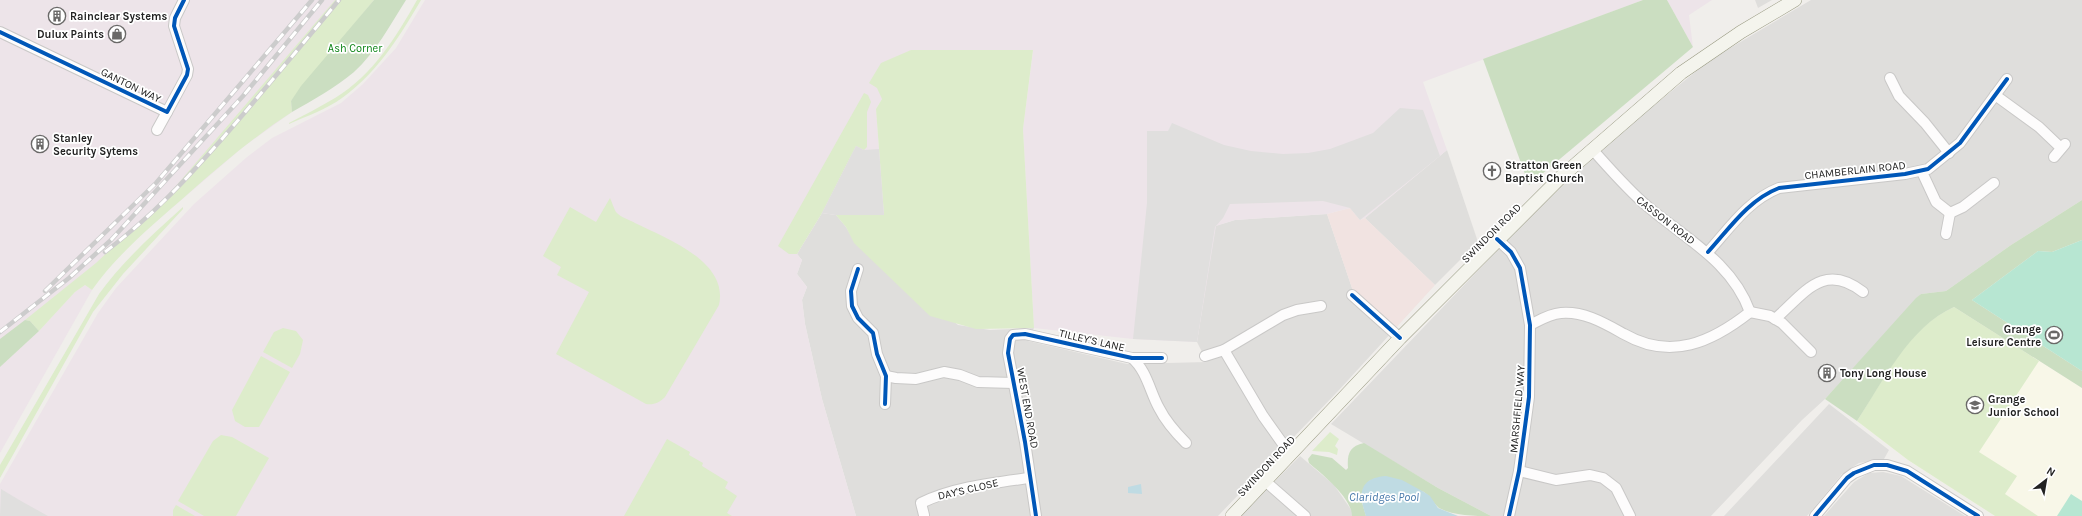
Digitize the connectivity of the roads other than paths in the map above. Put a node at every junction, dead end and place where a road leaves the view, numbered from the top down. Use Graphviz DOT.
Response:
graph roads {
  1 [pos="184,0"];
  2 [pos="1795,0"];
  3 [pos="0,32"];
  4 [pos="1890,78"];
  5 [pos="2007,79"];
  6 [pos="1995,95"];
  7 [pos="167,112"];
  8 [pos="157,130"];
  9 [pos="1592,149"];
  10 [pos="1949,153"];
  11 [pos="2054,158"];
  12 [pos="1922,172"];
  13 [pos="1994,183"];
  14 [pos="1950,213"];
  15 [pos="1946,234"];
  16 [pos="1497,239"];
  17 [pos="1708,252"];
  18 [pos="858,269"];
  19 [pos="1863,292"];
  20 [pos="1352,295"];
  21 [pos="1321,306"];
  22 [pos="1750,312"];
  23 [pos="1775,319"];
  24 [pos="1530,325"];
  25 [pos="1020,334"];
  26 [pos="1400,338"];
  27 [pos="1224,350"];
  28 [pos="1811,352"];
  29 [pos="1205,356"];
  30 [pos="1132,358"];
  31 [pos="1162,358"];
  32 [pos="886,376"];
  33 [pos="1014,382"];
  34 [pos="885,404"];
  35 [pos="1186,443"];
  36 [pos="1290,454"];
  37 [pos="1519,471"];
  38 [pos="1029,478"];
  39 [pos="1265,481"];
  40 [pos="924,515"];
  41 [pos="1036,516"];
  42 [pos="1232,516"];
  43 [pos="1305,516"];
  44 [pos="1509,516"];
  45 [pos="1630,516"];
  46 [pos="1815,516"];
  47 [pos="1978,516"];
  1 -- 7 [label="street, GANTON WAY"];
  2 -- 9 [label="main road, SWINDON ROAD"];
  3 -- 7 [label="street, GANTON WAY"];
  4 -- 10 [label="street"];
  5 -- 6 [label="street, CHAMBERLAIN ROAD"];
  6 -- 10 [label="street, CHAMBERLAIN ROAD"];
  6 -- 11 [label="street"];
  7 -- 8 [label="street, GANTON WAY"];
  9 -- 16 [label="main road, SWINDON ROAD"];
  9 -- 17 [label="street, CASSON ROAD"];
  10 -- 12 [label="street, CHAMBERLAIN ROAD"];
  12 -- 14 [label="street"];
  12 -- 17 [label="street, CHAMBERLAIN ROAD"];
  13 -- 14 [label="street"];
  14 -- 15 [label="street"];
  16 -- 24 [label="street, MARSHFIELD WAY"];
  16 -- 26 [label="main road, SWINDON ROAD"];
  17 -- 22 [label="street, CASSON ROAD"];
  18 -- 32 [label="street"];
  19 -- 23 [label="street"];
  20 -- 26 [label="street"];
  21 -- 27 [label="street"];
  22 -- 23 [label="street"];
  22 -- 24 [label="street"];
  23 -- 28 [label="street"];
  24 -- 37 [label="street, MARSHFIELD WAY"];
  25 -- 30 [label="street, TILLEY'S LANE"];
  25 -- 33 [label="street, WEST END ROAD"];
  26 -- 36 [label="main road, SWINDON ROAD"];
  27 -- 29 [label="street"];
  27 -- 36 [label="street"];
  30 -- 31 [label="street, TILLEY'S LANE"];
  30 -- 35 [label="street"];
  32 -- 33 [label="street"];
  32 -- 34 [label="street"];
  33 -- 38 [label="street, WEST END ROAD"];
  36 -- 39 [label="main road, SWINDON ROAD"];
  37 -- 44 [label="street, MARSHFIELD WAY"];
  37 -- 45 [label="street"];
  38 -- 40 [label="street, DAY'S CLOSE"];
  38 -- 41 [label="street, WEST END ROAD"];
  39 -- 42 [label="main road, SWINDON ROAD"];
  39 -- 43 [label="street"];
  46 -- 47 [label="street"];
}
